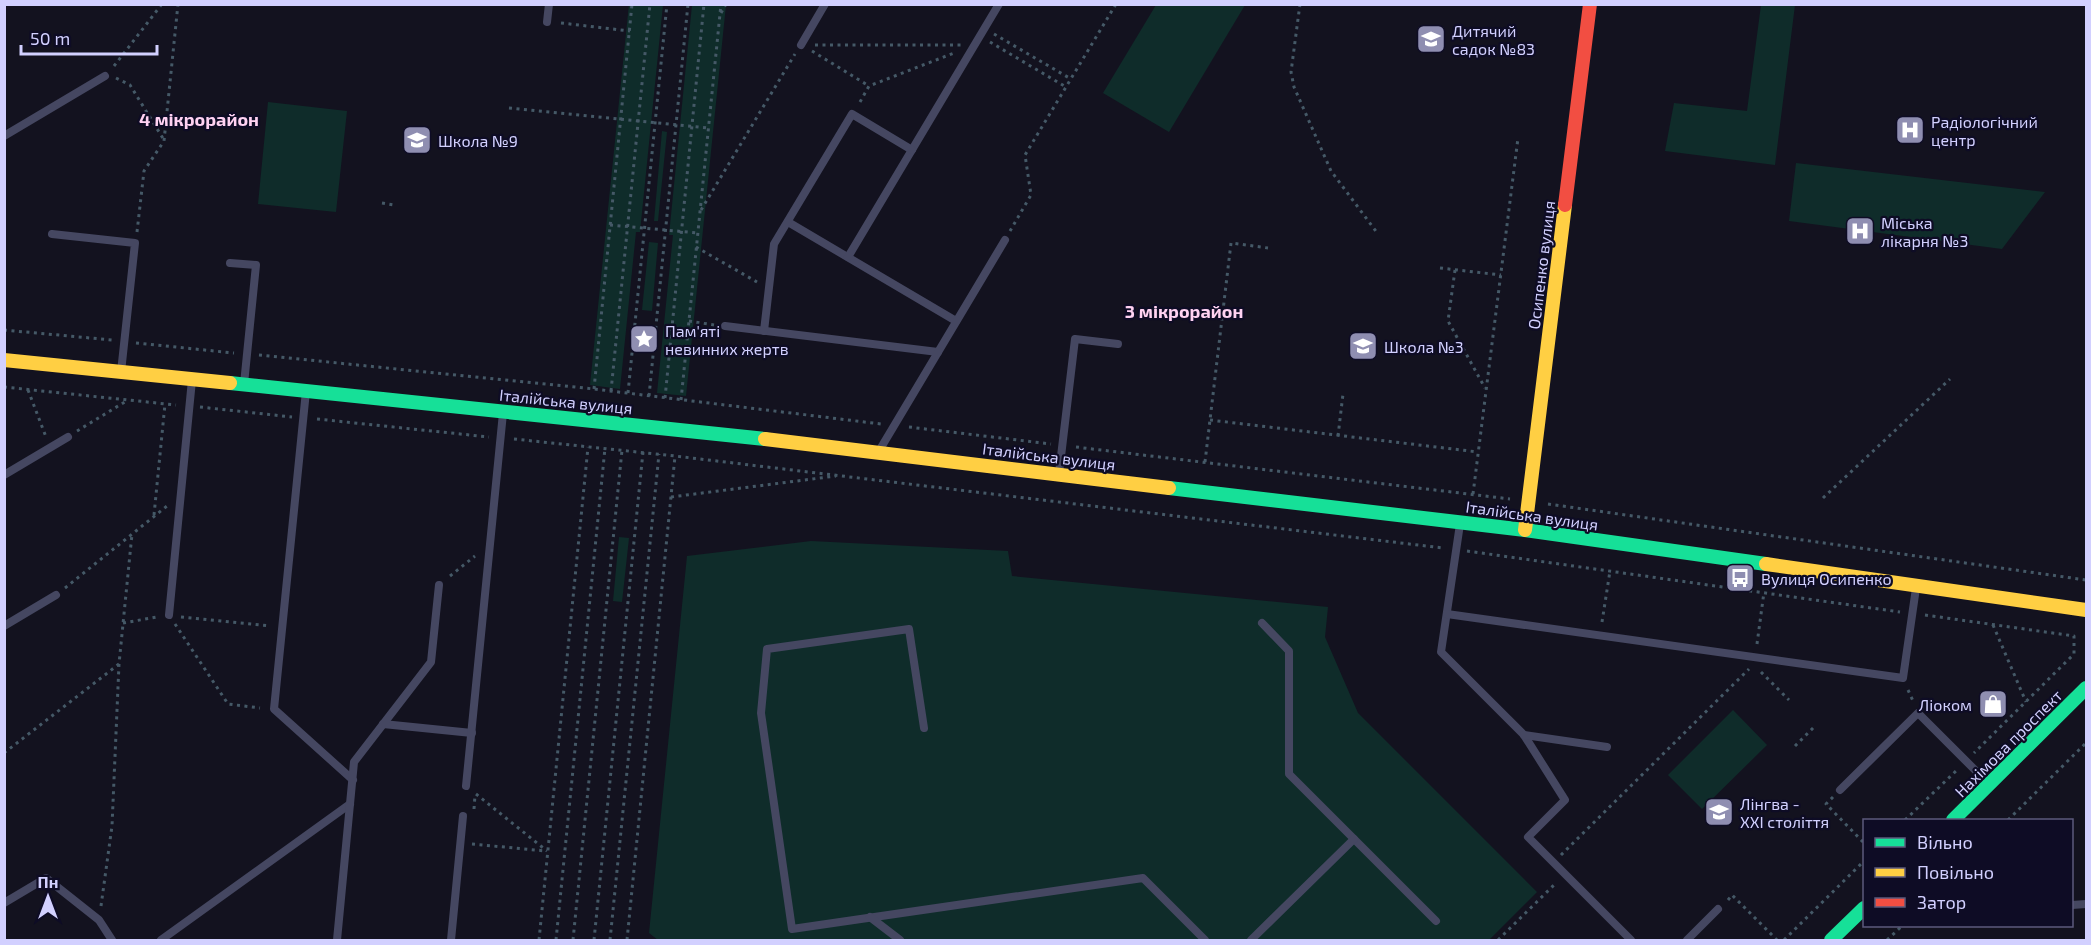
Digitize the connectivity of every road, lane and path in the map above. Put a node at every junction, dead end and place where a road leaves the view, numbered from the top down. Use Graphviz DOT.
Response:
graph roads {
  1 [pos="162,4"];
  2 [pos="178,4"];
  3 [pos="549,4"];
  4 [pos="632,4"];
  5 [pos="650,4"];
  6 [pos="667,4"];
  7 [pos="688,4"];
  8 [pos="704,4"];
  9 [pos="721,4"];
  10 [pos="726,4"];
  11 [pos="825,4"];
  12 [pos="999,4"];
  13 [pos="1116,4"];
  14 [pos="1300,4"];
  15 [pos="1590,4"];
  16 [pos="720,14"];
  17 [pos="547,22"];
  18 [pos="630,30"];
  19 [pos="983,32"];
  20 [pos="801,45"];
  21 [pos="975,45"];
  22 [pos="105,76"];
  23 [pos="1071,79"];
  24 [pos="130,85"];
  25 [pos="869,86"];
  26 [pos="1066,87"];
  27 [pos="509,108"];
  28 [pos="852,114"];
  29 [pos="621,119"];
  30 [pos="638,121"];
  31 [pos="655,122"];
  32 [pos="676,124"];
  33 [pos="692,126"];
  34 [pos="709,128"];
  35 [pos="4,136"];
  36 [pos="1518,138"];
  37 [pos="164,141"];
  38 [pos="912,150"];
  39 [pos="381,204"];
  40 [pos="394,205"];
  41 [pos="700,212"];
  42 [pos="788,222"];
  43 [pos="610,225"];
  44 [pos="627,226"];
  45 [pos="645,228"];
  46 [pos="665,230"];
  47 [pos="682,232"];
  48 [pos="698,233"];
  49 [pos="52,234"];
  50 [pos="1378,234"];
  51 [pos="1005,240"];
  52 [pos="135,243"];
  53 [pos="696,247"];
  54 [pos="1268,248"];
  55 [pos="848,257"];
  56 [pos="230,263"];
  57 [pos="1440,268"];
  58 [pos="1455,270"];
  59 [pos="1501,275"];
  60 [pos="769,289"];
  61 [pos="689,321"];
  62 [pos="956,321"];
  63 [pos="725,326"];
  64 [pos="4,330"];
  65 [pos="764,330"];
  66 [pos="124,342"];
  67 [pos="1118,344"];
  68 [pos="938,352"];
  69 [pos="247,354"];
  70 [pos="4,360"];
  71 [pos="121,372"];
  72 [pos="193,379"];
  73 [pos="1950,379"];
  74 [pos="244,384"];
  75 [pos="594,389"];
  76 [pos="28,390"];
  77 [pos="1486,390"];
  78 [pos="306,391"];
  79 [pos="611,391"];
  80 [pos="628,393"];
  81 [pos="1343,394"];
  82 [pos="649,396"];
  83 [pos="665,398"];
  84 [pos="128,400"];
  85 [pos="681,400"];
  86 [pos="165,404"];
  87 [pos="504,411"];
  88 [pos="1210,420"];
  89 [pos="895,425"];
  90 [pos="1338,436"];
  91 [pos="68,437"];
  92 [pos="1062,445"];
  93 [pos="50,447"];
  94 [pos="605,448"];
  95 [pos="622,450"];
  96 [pos="643,452"];
  97 [pos="878,452"];
  98 [pos="1478,452"];
  99 [pos="659,454"];
  100 [pos="675,456"];
  101 [pos="1205,462"];
  102 [pos="1059,474"];
  103 [pos="4,475"];
  104 [pos="843,476"];
  105 [pos="1473,494"];
  106 [pos="181,495"];
  107 [pos="671,497"];
  108 [pos="1823,498"];
  109 [pos="1511,499"];
  110 [pos="1545,503"];
  111 [pos="154,517"];
  112 [pos="1460,522"];
  113 [pos="1524,530"];
  114 [pos="132,534"];
  115 [pos="490,543"];
  116 [pos="1456,550"];
  117 [pos="1610,571"];
  118 [pos="2086,580"];
  119 [pos="439,585"];
  120 [pos="1917,585"];
  121 [pos="1764,592"];
  122 [pos="56,595"];
  123 [pos="2086,610"];
  124 [pos="1913,613"];
  125 [pos="1447,614"];
  126 [pos="169,615"];
  127 [pos="123,623"];
  128 [pos="1262,623"];
  129 [pos="1993,625"];
  130 [pos="4,626"];
  131 [pos="282,627"];
  132 [pos="1600,635"];
  133 [pos="1754,661"];
  134 [pos="119,663"];
  135 [pos="1761,672"];
  136 [pos="1903,678"];
  137 [pos="2086,688"];
  138 [pos="1789,700"];
  139 [pos="2026,702"];
  140 [pos="274,709"];
  141 [pos="1918,713"];
  142 [pos="383,724"];
  143 [pos="1815,726"];
  144 [pos="924,728"];
  145 [pos="472,733"];
  146 [pos="1524,735"];
  147 [pos="2086,743"];
  148 [pos="1795,746"];
  149 [pos="1607,747"];
  150 [pos="4,753"];
  151 [pos="1965,761"];
  152 [pos="353,780"];
  153 [pos="1989,785"];
  154 [pos="466,786"];
  155 [pos="1840,790"];
  156 [pos="350,804"];
  157 [pos="1826,804"];
  158 [pos="473,812"];
  159 [pos="463,816"];
  160 [pos="1906,819"];
  161 [pos="1954,819"];
  162 [pos="2009,819"];
  163 [pos="1353,839"];
  164 [pos="1863,842"];
  165 [pos="461,843"];
  166 [pos="547,851"];
  167 [pos="1553,862"];
  168 [pos="1863,862"];
  169 [pos="1565,874"];
  170 [pos="1732,895"];
  171 [pos="4,903"];
  172 [pos="1718,909"];
  173 [pos="1863,909"];
  174 [pos="870,917"];
  175 [pos="99,920"];
  176 [pos="1436,921"];
  177 [pos="1901,927"];
  178 [pos="112,940"];
  179 [pos="161,940"];
  180 [pos="337,940"];
  181 [pos="451,940"];
  182 [pos="538,940"];
  183 [pos="556,940"];
  184 [pos="573,940"];
  185 [pos="594,940"];
  186 [pos="610,940"];
  187 [pos="627,940"];
  188 [pos="900,940"];
  189 [pos="1205,940"];
  190 [pos="1251,940"];
  191 [pos="1498,940"];
  192 [pos="1631,940"];
  193 [pos="1687,940"];
  194 [pos="1777,940"];
  195 [pos="1784,940"];
  196 [pos="1831,940"];
  197 [pos="1887,940"];
  1 -- 22 [label="path"];
  2 -- 37 [label="path"];
  3 -- 17 [label="lane"];
  4 -- 18 [label="path"];
  5 -- 30 [label="path"];
  6 -- 31 [label="path"];
  7 -- 32 [label="path"];
  8 -- 33 [label="path"];
  9 -- 16 [label="path"];
  10 -- 16 [label="path"];
  11 -- 20 [label="lane"];
  12 -- 19 [label="lane"];
  13 -- 23 [label="path"];
  14 -- 50 [label="path"];
  15 -- 113 [label="street, Осипенко вулиця"];
  16 -- 34 [label="path"];
  17 -- 18 [label="path"];
  18 -- 29 [label="path"];
  19 -- 21 [label="lane"];
  19 -- 23 [label="path"];
  19 -- 26 [label="path"];
  20 -- 21 [label="path"];
  20 -- 25 [label="path"];
  20 -- 41 [label="path"];
  21 -- 25 [label="path"];
  21 -- 38 [label="lane"];
  22 -- 35 [label="lane"];
  23 -- 26 [label="path"];
  24 -- 37 [label="path"];
  25 -- 28 [label="path"];
  26 -- 51 [label="path"];
  27 -- 29 [label="path"];
  28 -- 38 [label="lane"];
  28 -- 42 [label="lane"];
  29 -- 30 [label="path"];
  29 -- 43 [label="path"];
  30 -- 31 [label="path"];
  30 -- 44 [label="path"];
  31 -- 32 [label="path"];
  31 -- 45 [label="path"];
  32 -- 33 [label="path"];
  32 -- 46 [label="path"];
  33 -- 34 [label="path"];
  33 -- 47 [label="path"];
  34 -- 41 [label="path"];
  36 -- 59 [label="path"];
  37 -- 52 [label="path"];
  38 -- 55 [label="lane"];
  39 -- 40 [label="path"];
  41 -- 48 [label="path"];
  42 -- 55 [label="lane"];
  42 -- 60 [label="lane"];
  43 -- 44 [label="path"];
  43 -- 75 [label="path"];
  44 -- 45 [label="path"];
  44 -- 79 [label="path"];
  45 -- 46 [label="path"];
  45 -- 80 [label="path"];
  46 -- 47 [label="path"];
  46 -- 82 [label="path"];
  47 -- 48 [label="path"];
  47 -- 83 [label="path"];
  48 -- 53 [label="path"];
  49 -- 52 [label="lane"];
  51 -- 62 [label="lane"];
  52 -- 66 [label="lane"];
  53 -- 60 [label="path"];
  53 -- 61 [label="path"];
  54 -- 88 [label="path"];
  55 -- 62 [label="lane"];
  56 -- 69 [label="lane"];
  57 -- 58 [label="path"];
  58 -- 59 [label="path"];
  58 -- 77 [label="path"];
  59 -- 77 [label="path"];
  60 -- 65 [label="lane"];
  61 -- 63 [label="path"];
  61 -- 85 [label="path"];
  62 -- 68 [label="lane"];
  63 -- 65 [label="lane"];
  64 -- 66 [label="path"];
  65 -- 68 [label="lane"];
  66 -- 69 [label="path"];
  66 -- 71 [label="lane"];
  67 -- 92 [label="lane"];
  68 -- 89 [label="lane"];
  69 -- 74 [label="lane"];
  69 -- 75 [label="path"];
  70 -- 71 [label="street, Італійська вулиця"];
  71 -- 72 [label="street, Італійська вулиця"];
  72 -- 74 [label="street, Італійська вулиця"];
  72 -- 106 [label="lane"];
  73 -- 108 [label="path"];
  74 -- 78 [label="street, Італійська вулиця"];
  75 -- 79 [label="path"];
  76 -- 93 [label="path"];
  77 -- 98 [label="path"];
  78 -- 87 [label="street, Італійська вулиця"];
  78 -- 131 [label="lane"];
  79 -- 80 [label="path"];
  80 -- 82 [label="path"];
  81 -- 90 [label="path"];
  82 -- 83 [label="path"];
  83 -- 85 [label="path"];
  84 -- 91 [label="path"];
  85 -- 89 [label="path"];
  86 -- 111 [label="path"];
  87 -- 97 [label="street, Італійська вулиця"];
  87 -- 115 [label="lane"];
  88 -- 90 [label="path"];
  88 -- 101 [label="path"];
  89 -- 92 [label="path"];
  89 -- 97 [label="lane"];
  90 -- 98 [label="path"];
  91 -- 93 [label="lane"];
  92 -- 101 [label="path"];
  92 -- 102 [label="lane"];
  93 -- 103 [label="lane"];
  94 -- 95 [label="path"];
  94 -- 166 [label="path"];
  94 -- 183 [label="path"];
  95 -- 96 [label="path"];
  95 -- 184 [label="path"];
  96 -- 99 [label="path"];
  96 -- 185 [label="path"];
  97 -- 102 [label="street, Італійська вулиця"];
  98 -- 105 [label="path"];
  99 -- 100 [label="path"];
  99 -- 186 [label="path"];
  100 -- 104 [label="path"];
  100 -- 107 [label="path"];
  101 -- 105 [label="path"];
  102 -- 112 [label="street, Італійська вулиця"];
  104 -- 107 [label="path"];
  104 -- 116 [label="path"];
  105 -- 109 [label="path"];
  106 -- 111 [label="path"];
  106 -- 126 [label="lane"];
  107 -- 187 [label="path"];
  110 -- 118 [label="path"];
  111 -- 114 [label="path"];
  112 -- 113 [label="street, Італійська вулиця"];
  112 -- 116 [label="lane"];
  113 -- 120 [label="street, Італійська вулиця"];
  114 -- 122 [label="path"];
  114 -- 127 [label="path"];
  115 -- 119 [label="path"];
  115 -- 145 [label="lane"];
  116 -- 117 [label="path"];
  116 -- 125 [label="lane"];
  117 -- 121 [label="path"];
  117 -- 132 [label="path"];
  119 -- 142 [label="lane"];
  120 -- 123 [label="street, Італійська вулиця"];
  120 -- 124 [label="lane"];
  121 -- 124 [label="path"];
  121 -- 133 [label="path"];
  122 -- 130 [label="lane"];
  124 -- 129 [label="path"];
  124 -- 136 [label="lane"];
  125 -- 132 [label="lane"];
  125 -- 146 [label="lane"];
  126 -- 127 [label="path"];
  126 -- 131 [label="path"];
  126 -- 140 [label="path"];
  127 -- 134 [label="path"];
  128 -- 163 [label="lane"];
  129 -- 139 [label="path"];
  129 -- 139 [label="path"];
  131 -- 140 [label="lane"];
  132 -- 133 [label="lane"];
  133 -- 136 [label="lane"];
  133 -- 167 [label="path"];
  134 -- 150 [label="path"];
  134 -- 175 [label="path"];
  135 -- 138 [label="path"];
  136 -- 141 [label="path"];
  137 -- 153 [label="street, Нахімова проспект"];
  139 -- 151 [label="path"];
  140 -- 152 [label="lane"];
  141 -- 151 [label="lane"];
  141 -- 155 [label="lane"];
  142 -- 145 [label="lane"];
  142 -- 152 [label="lane"];
  143 -- 148 [label="path"];
  144 -- 174 [label="lane"];
  145 -- 154 [label="lane"];
  146 -- 149 [label="lane"];
  146 -- 167 [label="lane"];
  147 -- 162 [label="path"];
  151 -- 153 [label="lane"];
  151 -- 160 [label="path"];
  152 -- 156 [label="lane"];
  153 -- 161 [label="street, Нахімова проспект"];
  156 -- 179 [label="lane"];
  156 -- 180 [label="lane"];
  157 -- 164 [label="path"];
  158 -- 166 [label="path"];
  159 -- 165 [label="lane"];
  163 -- 176 [label="lane"];
  163 -- 190 [label="lane"];
  165 -- 166 [label="path"];
  165 -- 181 [label="lane"];
  166 -- 182 [label="path"];
  167 -- 169 [label="lane"];
  168 -- 195 [label="path"];
  169 -- 191 [label="path"];
  169 -- 192 [label="lane"];
  170 -- 194 [label="path"];
  171 -- 175 [label="lane"];
  172 -- 193 [label="lane"];
  173 -- 196 [label="street"];
  174 -- 188 [label="lane"];
  174 -- 189 [label="lane"];
  175 -- 178 [label="lane"];
  177 -- 197 [label="path"];
}
